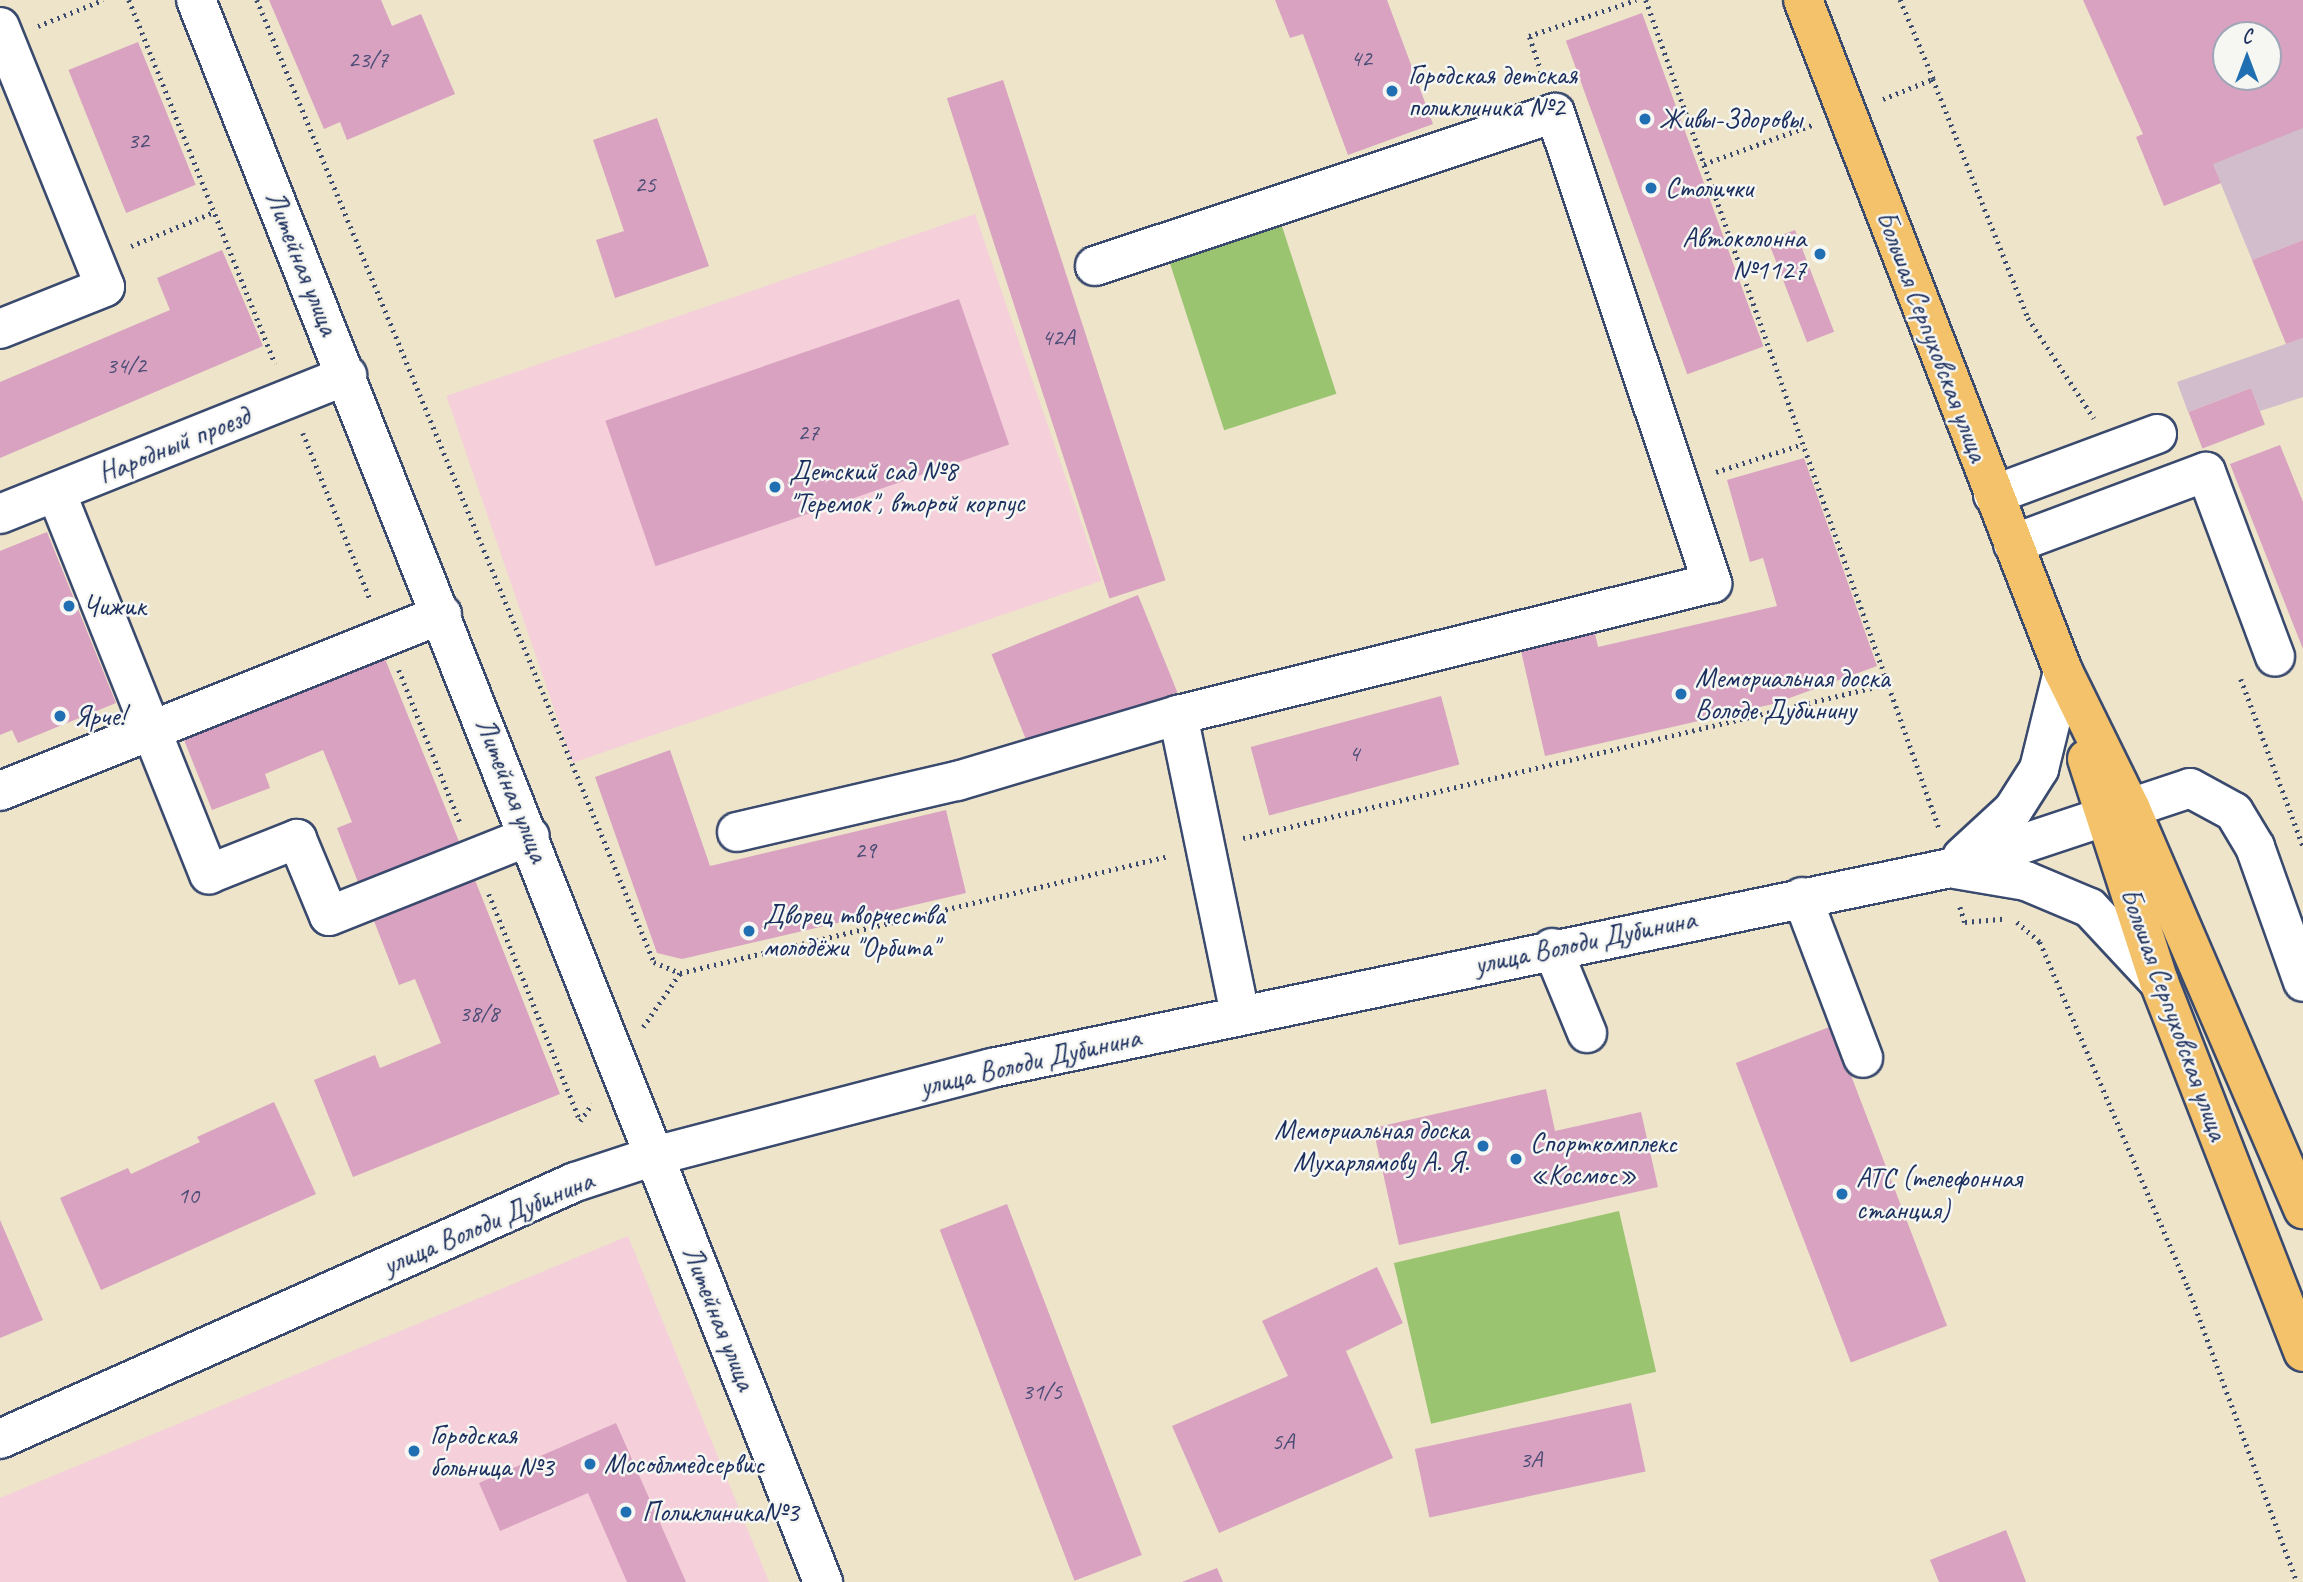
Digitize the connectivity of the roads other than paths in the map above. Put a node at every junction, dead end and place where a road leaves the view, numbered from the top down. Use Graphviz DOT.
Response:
graph roads {
  1 [pos="196,0"];
  2 [pos="1803,0"];
  3 [pos="3,33"];
  4 [pos="1095,266"];
  5 [pos="0,329"];
  6 [pos="347,375"];
  7 [pos="2157,434"];
  8 [pos="56,492"];
  9 [pos="1993,495"];
  10 [pos="0,514"];
  11 [pos="2013,544"];
  12 [pos="442,614"];
  13 [pos="2276,657"];
  14 [pos="2063,671"];
  15 [pos="1178,715"];
  16 [pos="152,730"];
  17 [pos="0,791"];
  18 [pos="2117,812"];
  19 [pos="737,832"];
  20 [pos="530,836"];
  21 [pos="1950,868"];
  22 [pos="1802,897"];
  23 [pos="1552,948"];
  24 [pos="2159,982"];
  25 [pos="2303,982"];
  26 [pos="1240,1015"];
  27 [pos="1587,1033"];
  28 [pos="1863,1058"];
  29 [pos="654,1156"];
  30 [pos="2303,1209"];
  31 [pos="2303,1352"];
  32 [pos="0,1439"];
  33 [pos="823,1582"];
  1 -- 6 [label="street, Литейная улица"];
  2 -- 9 [label="main road, Большая Серпуховская улица"];
  3 -- 5 [label="street"];
  4 -- 15 [label="street"];
  6 -- 8 [label="street, Народный проезд"];
  6 -- 12 [label="street, Литейная улица"];
  7 -- 9 [label="street"];
  8 -- 10 [label="street, Народный проезд"];
  8 -- 16 [label="street"];
  9 -- 11 [label="main road, Большая Серпуховская улица"];
  11 -- 13 [label="street"];
  11 -- 14 [label="main road, Большая Серпуховская улица"];
  12 -- 16 [label="street"];
  12 -- 20 [label="street, Литейная улица"];
  14 -- 18 [label="main road, Большая Серпуховская улица"];
  14 -- 21 [label="street"];
  15 -- 19 [label="street"];
  15 -- 26 [label="street"];
  16 -- 17 [label="street"];
  16 -- 20 [label="street"];
  18 -- 21 [label="street, улица Володи Дубинина"];
  18 -- 24 [label="main road, Большая Серпуховская улица"];
  18 -- 25 [label="street, улица Володи Дубинина"];
  18 -- 30 [label="main road, Большая Серпуховская улица"];
  20 -- 29 [label="street, Литейная улица"];
  21 -- 22 [label="street, улица Володи Дубинина"];
  21 -- 24 [label="street"];
  22 -- 23 [label="street, улица Володи Дубинина"];
  22 -- 28 [label="street"];
  23 -- 26 [label="street, улица Володи Дубинина"];
  23 -- 27 [label="street"];
  24 -- 31 [label="main road, Большая Серпуховская улица"];
  26 -- 29 [label="street, улица Володи Дубинина"];
  29 -- 32 [label="street, улица Володи Дубинина"];
  29 -- 33 [label="street, Литейная улица"];
}
